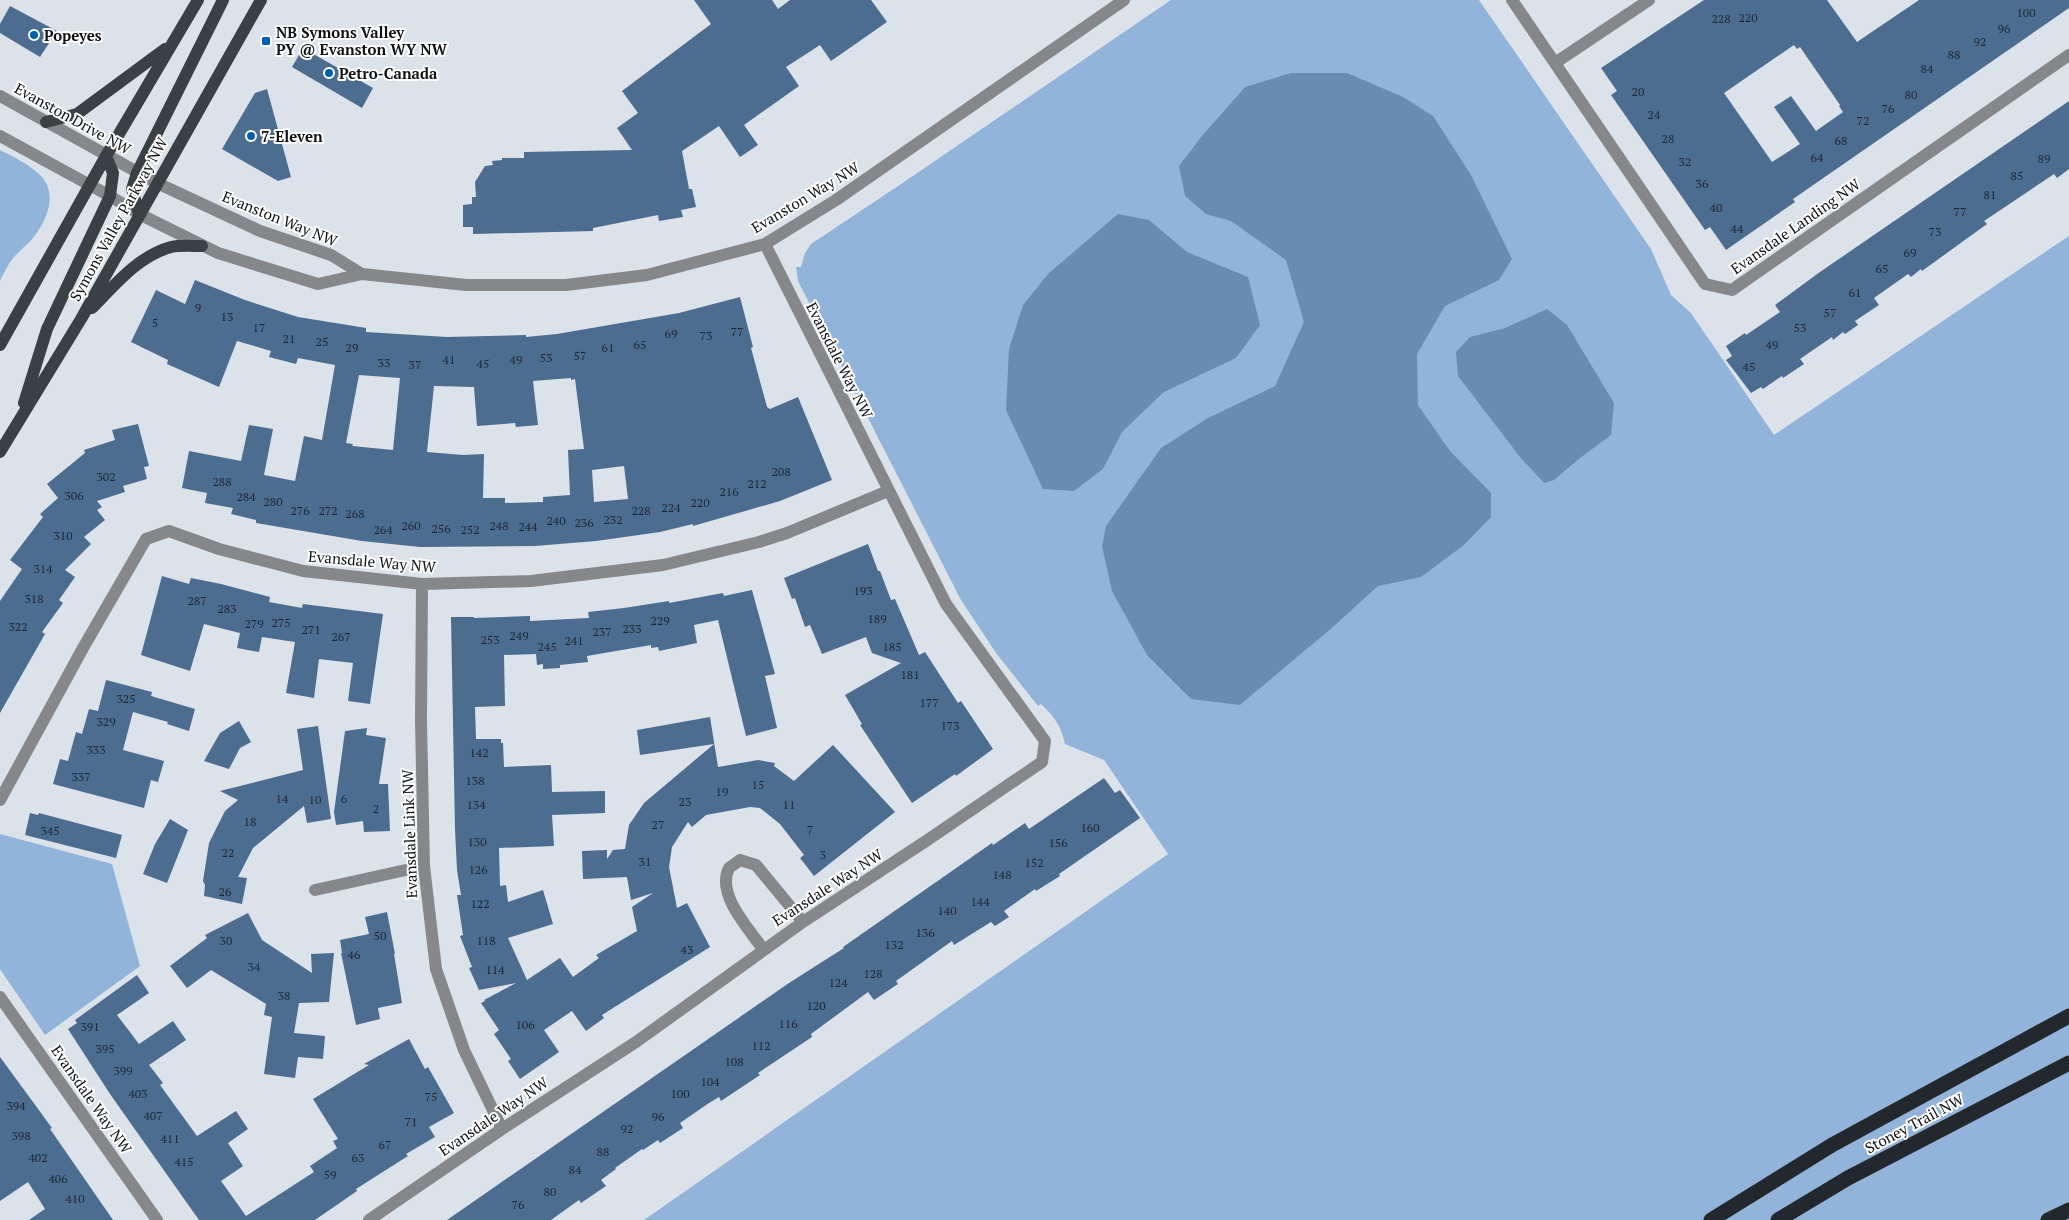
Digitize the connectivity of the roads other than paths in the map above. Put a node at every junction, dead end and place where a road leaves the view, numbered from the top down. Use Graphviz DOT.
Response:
graph roads {
  1 [pos="198,0"];
  2 [pos="223,0"];
  3 [pos="261,0"];
  4 [pos="1124,0"];
  5 [pos="1512,0"];
  6 [pos="1649,0"];
  7 [pos="169,46"];
  8 [pos="2069,55"];
  9 [pos="1555,63"];
  10 [pos="0,96"];
  11 [pos="46,122"];
  12 [pos="0,136"];
  13 [pos="106,156"];
  14 [pos="137,173"];
  15 [pos="157,183"];
  16 [pos="90,186"];
  17 [pos="110,196"];
  18 [pos="139,214"];
  19 [pos="765,244"];
  20 [pos="202,246"];
  21 [pos="362,274"];
  22 [pos="81,319"];
  23 [pos="0,345"];
  24 [pos="18,420"];
  25 [pos="0,452"];
  26 [pos="888,491"];
  27 [pos="422,584"];
  28 [pos="0,800"];
  29 [pos="424,866"];
  30 [pos="315,890"];
  31 [pos="803,922"];
  32 [pos="763,949"];
  33 [pos="0,997"];
  34 [pos="2069,1016"];
  35 [pos="2069,1062"];
  36 [pos="502,1129"];
  37 [pos="2069,1210"];
  38 [pos="157,1220"];
  39 [pos="370,1220"];
  40 [pos="1711,1220"];
  41 [pos="1778,1220"];
  42 [pos="2048,1220"];
  1 -- 7 [label="main road"];
  2 -- 14 [label="main road"];
  3 -- 15 [label="main road, Symons Valley Parkway NW"];
  4 -- 19 [label="street, Evanston Way NW"];
  5 -- 9 [label="street, Evansdale Landing NW"];
  6 -- 9 [label="street"];
  7 -- 11 [label="main road"];
  7 -- 13 [label="main road"];
  8 -- 9 [label="street, Evansdale Landing NW"];
  10 -- 11 [label="street, Evanston Drive NW"];
  11 -- 13 [label="street, Evanston Drive NW"];
  12 -- 16 [label="street"];
  13 -- 14 [label="street, Evanston Drive NW"];
  13 -- 16 [label="main road"];
  13 -- 17 [label="main road"];
  14 -- 15 [label="street, Evanston Drive NW"];
  14 -- 18 [label="main road"];
  15 -- 18 [label="main road, Symons Valley Parkway NW"];
  15 -- 21 [label="street, Evanston Way NW"];
  16 -- 17 [label="street"];
  16 -- 23 [label="main road"];
  17 -- 18 [label="street"];
  17 -- 24 [label="main road"];
  18 -- 20 [label="street, Evanston Way NW"];
  18 -- 22 [label="main road, Symons Valley Parkway NW"];
  19 -- 21 [label="street, Evanston Way NW"];
  19 -- 26 [label="street, Evansdale Way NW"];
  20 -- 21 [label="street, Evanston Way NW"];
  20 -- 22 [label="main road"];
  22 -- 24 [label="main road, Symons Valley Parkway NW"];
  24 -- 25 [label="main road, Symons Valley Parkway NW"];
  26 -- 27 [label="street, Evansdale Way NW"];
  26 -- 31 [label="street, Evansdale Way NW"];
  27 -- 28 [label="street, Evansdale Way NW"];
  27 -- 29 [label="street, Evansdale Link NW"];
  29 -- 30 [label="street"];
  29 -- 36 [label="street, Evansdale Link NW"];
  31 -- 32 [label="street, Evansdale Way NW"];
  31 -- 32 [label="street"];
  32 -- 36 [label="street, Evansdale Way NW"];
  33 -- 38 [label="street, Evansdale Way NW"];
  34 -- 40 [label="highway"];
  35 -- 41 [label="highway, Stoney Trail NW"];
  36 -- 39 [label="street, Evansdale Way NW"];
  37 -- 42 [label="highway"];
}
